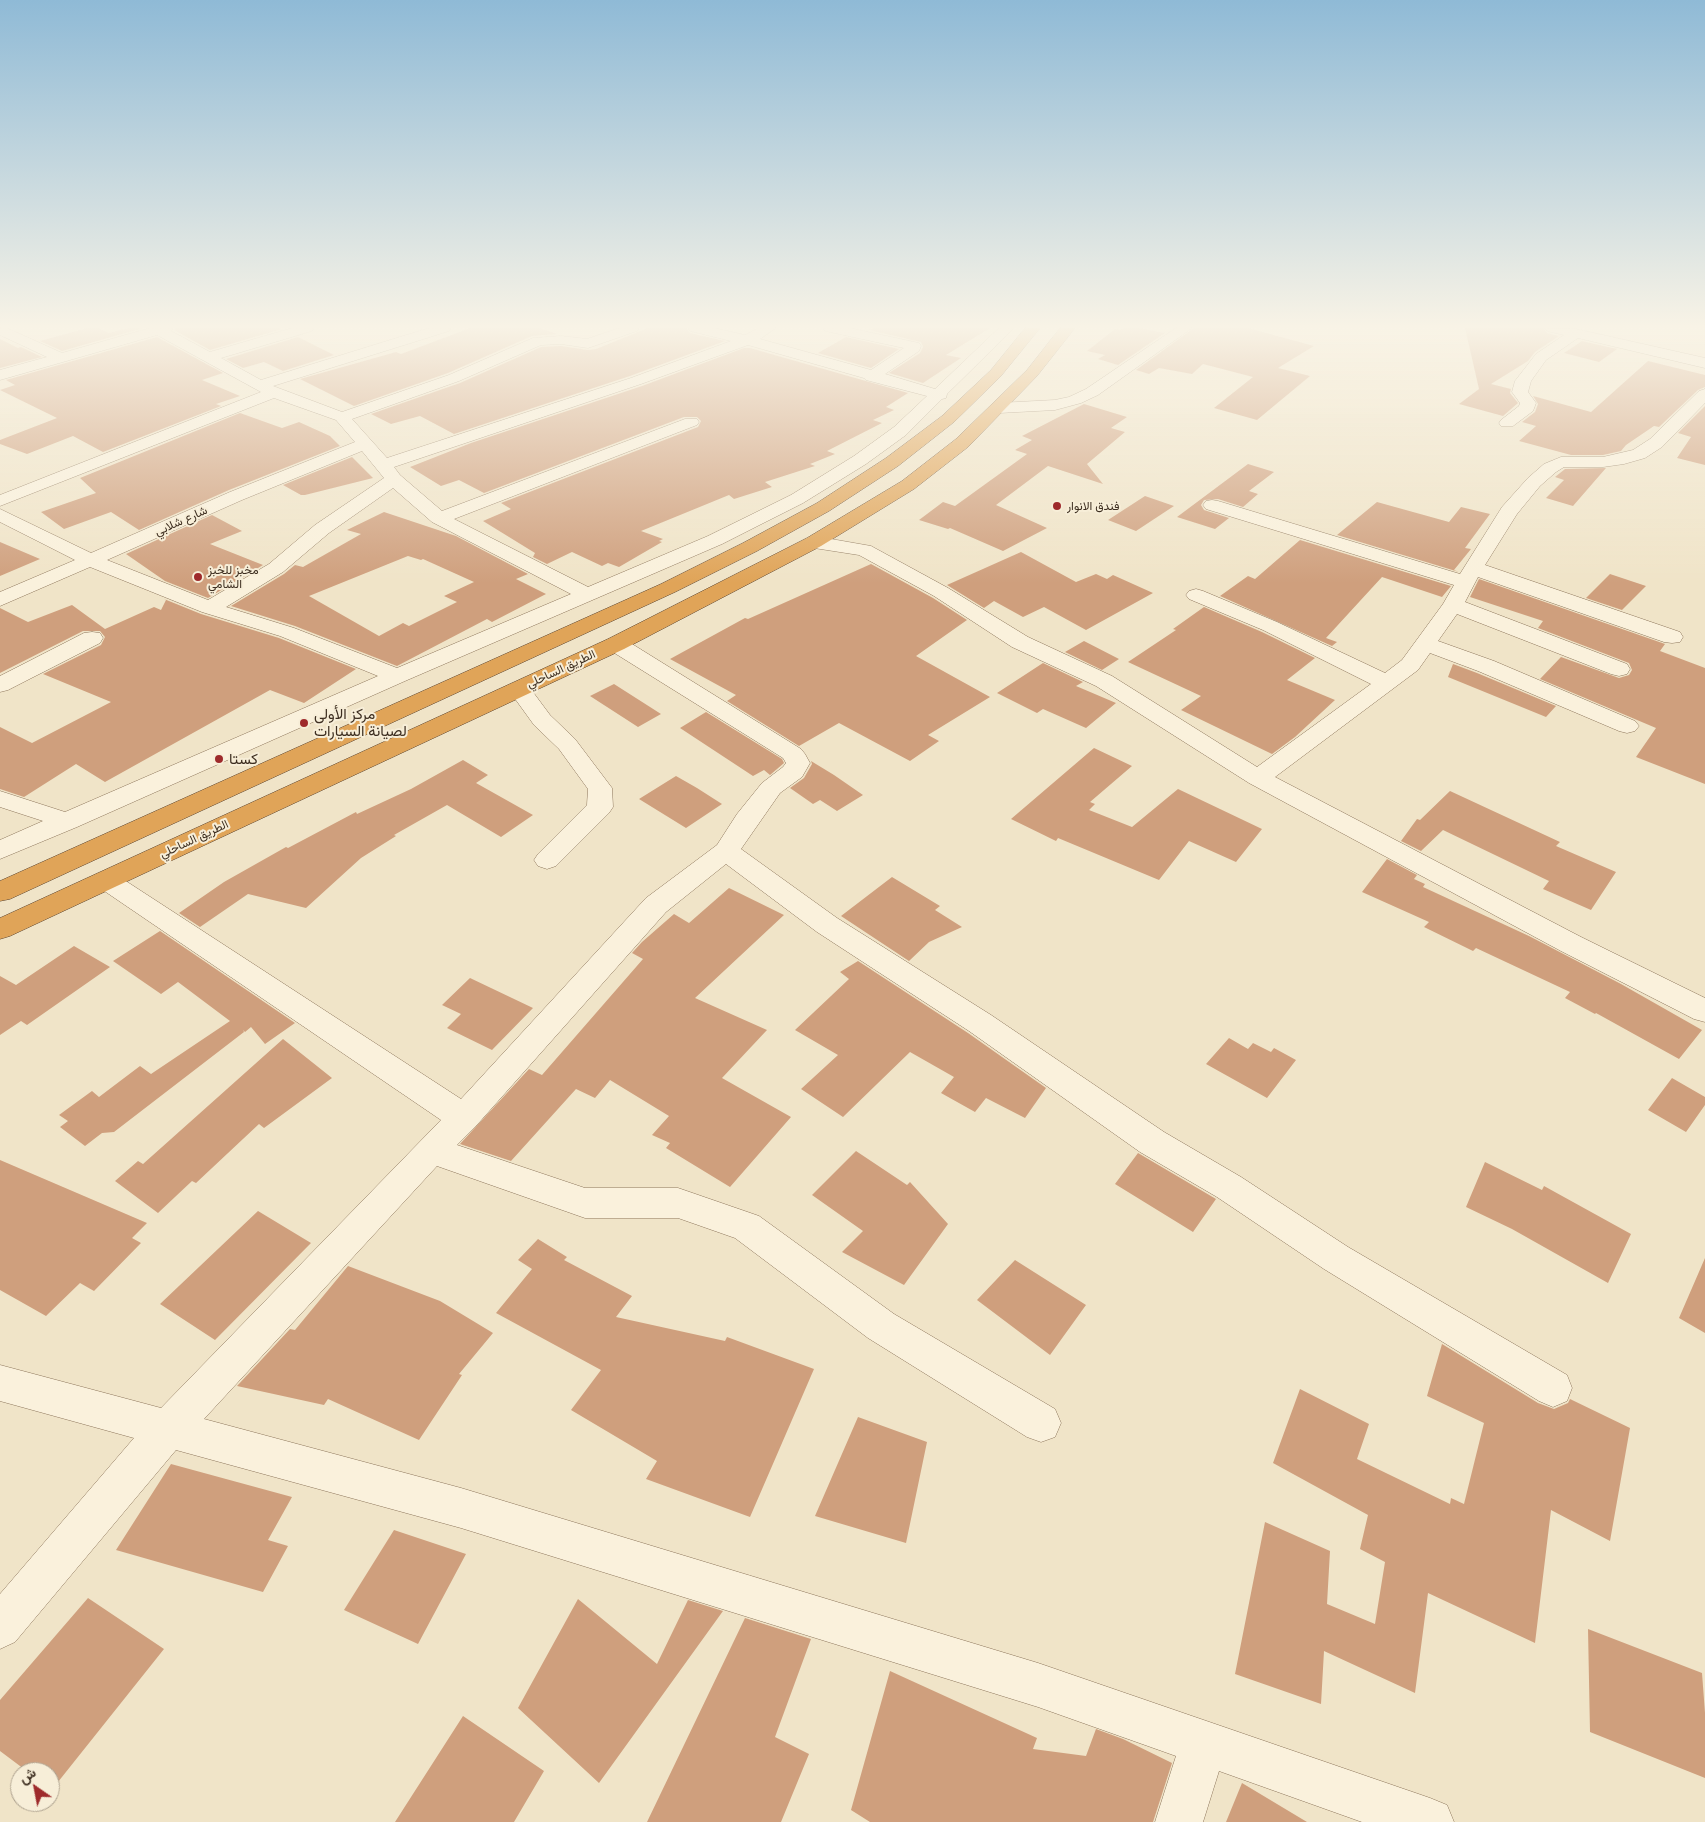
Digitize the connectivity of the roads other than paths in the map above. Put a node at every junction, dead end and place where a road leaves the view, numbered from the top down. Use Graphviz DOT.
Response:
graph roads {
  1 [pos="212,413"];
  2 [pos="332,413"];
  3 [pos="353,413"];
  4 [pos="547,413"];
  5 [pos="919,413"];
  6 [pos="954,413"];
  7 [pos="994,413"];
  8 [pos="1520,413"];
  9 [pos="1686,413"];
  10 [pos="342,417"];
  11 [pos="691,422"];
  12 [pos="1507,423"];
  13 [pos="364,444"];
  14 [pos="389,472"];
  15 [pos="0,501"];
  16 [pos="1212,506"];
  17 [pos="0,516"];
  18 [pos="439,518"];
  19 [pos="850,520"];
  20 [pos="814,542"];
  21 [pos="864,550"];
  22 [pos="92,561"];
  23 [pos="1469,575"];
  24 [pos="589,595"];
  25 [pos="1196,596"];
  26 [pos="0,600"];
  27 [pos="1452,605"];
  28 [pos="209,608"];
  29 [pos="1672,637"];
  30 [pos="92,638"];
  31 [pos="616,644"];
  32 [pos="1426,644"];
  33 [pos="1619,669"];
  34 [pos="397,676"];
  35 [pos="1387,683"];
  36 [pos="0,685"];
  37 [pos="520,689"];
  38 [pos="1627,726"];
  39 [pos="1258,778"];
  40 [pos="0,799"];
  41 [pos="68,820"];
  42 [pos="0,850"];
  43 [pos="726,851"];
  44 [pos="547,860"];
  45 [pos="106,880"];
  46 [pos="0,892"];
  47 [pos="0,929"];
  48 [pos="1705,1011"];
  49 [pos="464,1118"];
  50 [pos="430,1150"];
  51 [pos="0,1383"];
  52 [pos="1552,1388"];
  53 [pos="1041,1423"];
  54 [pos="168,1429"];
  55 [pos="0,1627"];
  56 [pos="1204,1743"];
  57 [pos="1179,1822"];
  58 [pos="1430,1822"];
  1 -- 15 [label="street"];
  2 -- 10 [label="street"];
  3 -- 10 [label="street"];
  4 -- 14 [label="street"];
  5 -- 24 [label="street"];
  6 -- 46 [label="highway, الطريق الساحلي"];
  7 -- 19 [label="highway, الطريق الساحلي"];
  8 -- 12 [label="street"];
  9 -- 23 [label="street"];
  10 -- 13 [label="street"];
  11 -- 18 [label="street"];
  13 -- 14 [label="street"];
  13 -- 22 [label="street, شارع شلابي"];
  14 -- 18 [label="street"];
  14 -- 28 [label="street"];
  16 -- 23 [label="street"];
  17 -- 22 [label="street"];
  18 -- 24 [label="street"];
  19 -- 20 [label="highway, الطريق الساحلي"];
  19 -- 21 [label="street"];
  20 -- 21 [label="street"];
  20 -- 31 [label="highway, الطريق الساحلي"];
  21 -- 39 [label="street"];
  22 -- 26 [label="street, شارع شلابي"];
  22 -- 28 [label="street"];
  23 -- 27 [label="street"];
  23 -- 29 [label="street"];
  24 -- 34 [label="street"];
  25 -- 35 [label="street"];
  27 -- 32 [label="street"];
  27 -- 33 [label="street"];
  28 -- 34 [label="street"];
  30 -- 36 [label="street"];
  31 -- 37 [label="highway, الطريق الساحلي"];
  31 -- 43 [label="street"];
  32 -- 35 [label="street"];
  32 -- 38 [label="street"];
  34 -- 41 [label="street"];
  35 -- 39 [label="street"];
  37 -- 44 [label="street"];
  37 -- 45 [label="highway, الطريق الساحلي"];
  39 -- 48 [label="street"];
  40 -- 41 [label="street"];
  41 -- 42 [label="street"];
  43 -- 49 [label="street"];
  43 -- 52 [label="street"];
  45 -- 47 [label="highway, الطريق الساحلي"];
  45 -- 49 [label="street"];
  49 -- 50 [label="street"];
  50 -- 53 [label="street"];
  50 -- 54 [label="street"];
  51 -- 54 [label="street"];
  54 -- 55 [label="street"];
  54 -- 56 [label="street"];
  56 -- 57 [label="street"];
  56 -- 58 [label="street"];
}
